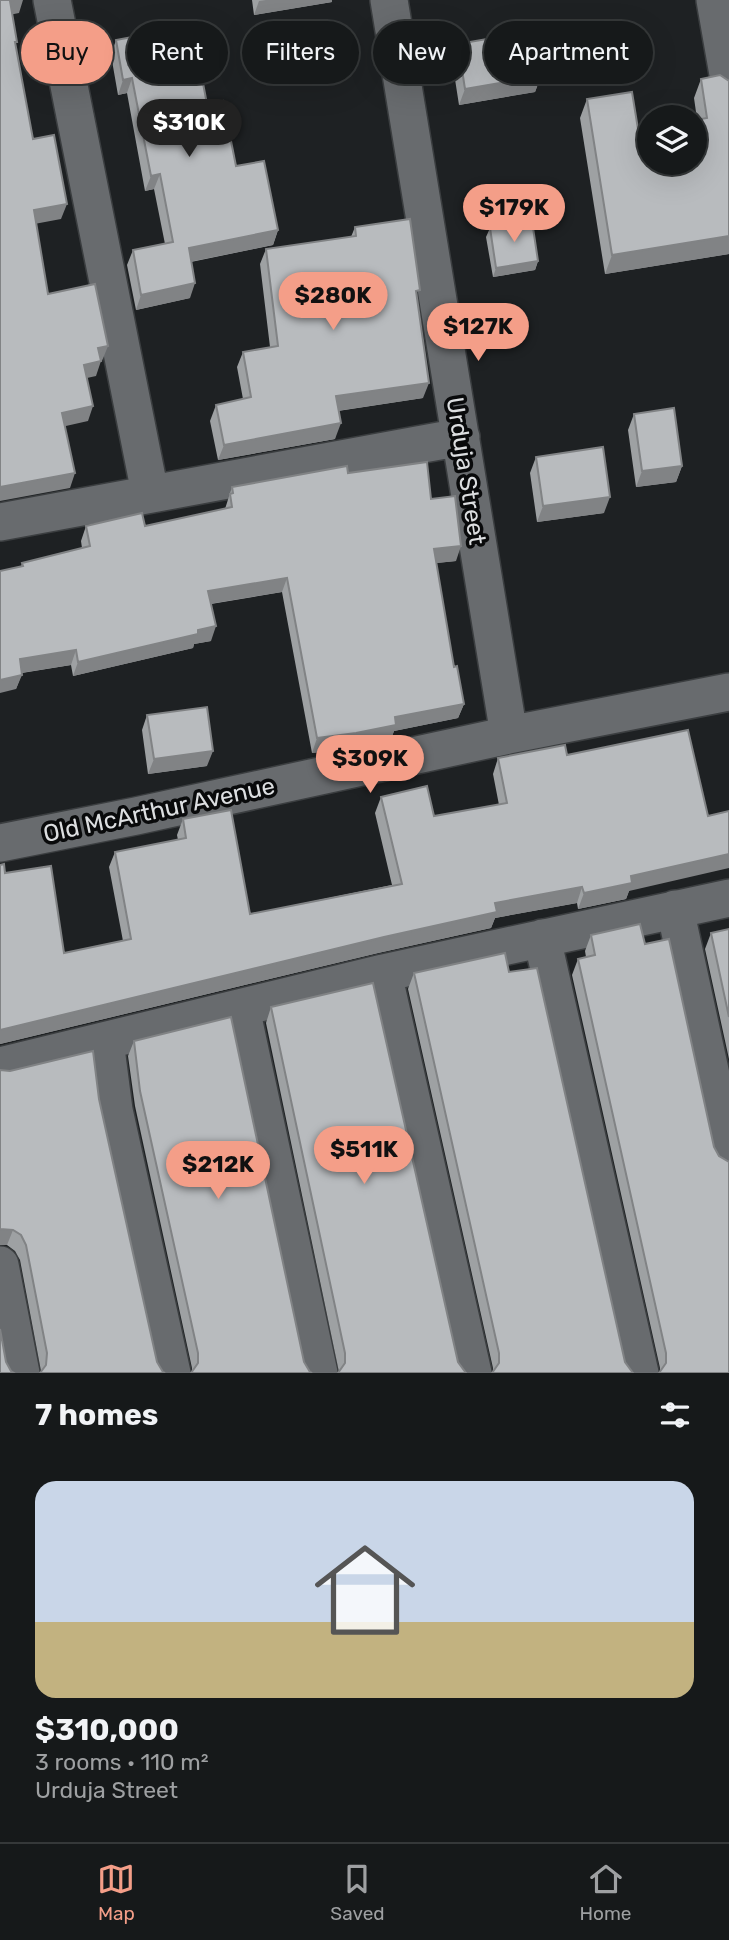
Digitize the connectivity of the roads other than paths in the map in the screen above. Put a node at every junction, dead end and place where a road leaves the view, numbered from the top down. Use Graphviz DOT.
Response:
graph roads {
  1 [pos="52,0"];
  2 [pos="389,0"];
  3 [pos="715,0"];
  4 [pos="729,80"];
  5 [pos="461,437"];
  6 [pos="150,493"];
  7 [pos="0,522"];
  8 [pos="729,692"];
  9 [pos="509,735"];
  10 [pos="0,843"];
  11 [pos="729,898"];
  12 [pos="675,909"];
  13 [pos="542,938"];
  14 [pos="383,973"];
  15 [pos="241,1008"];
  16 [pos="105,1041"];
  17 [pos="0,1066"];
  18 [pos="729,1158"];
  19 [pos="0,1265"];
  20 [pos="21,1373"];
  21 [pos="172,1373"];
  22 [pos="319,1373"];
  23 [pos="473,1373"];
  24 [pos="640,1373"];
  1 -- 6 [label="street"];
  2 -- 5 [label="street, Urduja Street"];
  3 -- 4 [label="street"];
  5 -- 6 [label="street"];
  5 -- 9 [label="street, Urduja Street"];
  6 -- 7 [label="street"];
  8 -- 9 [label="street, Old McArthur Avenue"];
  9 -- 10 [label="street, Old McArthur Avenue"];
  11 -- 12 [label="street"];
  12 -- 13 [label="street"];
  12 -- 18 [label="street"];
  13 -- 14 [label="street"];
  13 -- 24 [label="street"];
  14 -- 15 [label="street"];
  14 -- 23 [label="street"];
  15 -- 16 [label="street"];
  15 -- 22 [label="street"];
  16 -- 17 [label="street"];
  16 -- 21 [label="street"];
  19 -- 20 [label="street"];
}
